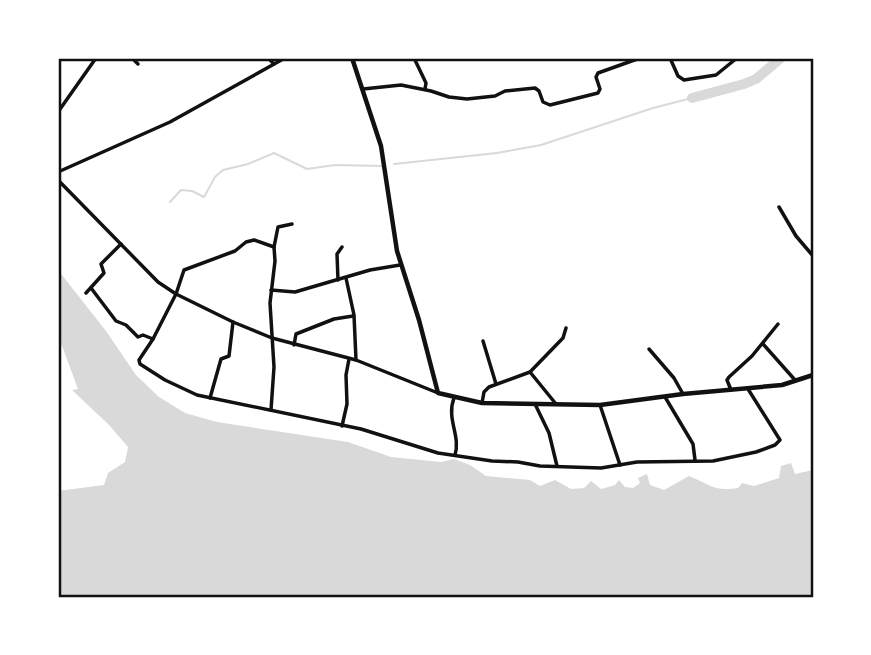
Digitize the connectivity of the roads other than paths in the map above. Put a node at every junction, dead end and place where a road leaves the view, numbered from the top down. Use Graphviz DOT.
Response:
graph roads {
  1 [pos="96,58"];
  2 [pos="131,58"];
  3 [pos="268,58"];
  4 [pos="285,58"];
  5 [pos="352,58"];
  6 [pos="414,58"];
  7 [pos="640,58"];
  8 [pos="670,58"];
  9 [pos="737,58"];
  10 [pos="138,64"];
  11 [pos="274,64"];
  12 [pos="363,89"];
  13 [pos="425,89"];
  14 [pos="58,111"];
  15 [pos="58,172"];
  16 [pos="58,180"];
  17 [pos="779,207"];
  18 [pos="292,225"];
  19 [pos="121,244"];
  20 [pos="274,247"];
  21 [pos="342,247"];
  22 [pos="813,256"];
  23 [pos="400,265"];
  24 [pos="346,278"];
  25 [pos="338,280"];
  26 [pos="91,288"];
  27 [pos="271,290"];
  28 [pos="86,293"];
  29 [pos="176,294"];
  30 [pos="354,316"];
  31 [pos="233,322"];
  32 [pos="778,324"];
  33 [pos="566,328"];
  34 [pos="272,338"];
  35 [pos="153,339"];
  36 [pos="484,341"];
  37 [pos="763,344"];
  38 [pos="294,345"];
  39 [pos="649,349"];
  40 [pos="349,359"];
  41 [pos="356,360"];
  42 [pos="530,372"];
  43 [pos="813,375"];
  44 [pos="796,382"];
  45 [pos="496,384"];
  46 [pos="748,389"];
  47 [pos="731,390"];
  48 [pos="438,393"];
  49 [pos="683,394"];
  50 [pos="665,397"];
  51 [pos="210,398"];
  52 [pos="454,398"];
  53 [pos="482,403"];
  54 [pos="535,404"];
  55 [pos="556,404"];
  56 [pos="600,405"];
  57 [pos="271,410"];
  58 [pos="342,426"];
  59 [pos="455,455"];
  60 [pos="695,460"];
  61 [pos="620,465"];
  62 [pos="557,466"];
  1 -- 14 [label="street"];
  2 -- 10 [label="street"];
  3 -- 11 [label="street"];
  4 -- 11 [label="street"];
  5 -- 12 [label="street"];
  6 -- 13 [label="street"];
  7 -- 13 [label="street"];
  8 -- 9 [label="street"];
  11 -- 15 [label="street"];
  12 -- 13 [label="street"];
  12 -- 23 [label="street"];
  16 -- 19 [label="street"];
  17 -- 22 [label="street"];
  18 -- 20 [label="street"];
  19 -- 26 [label="street"];
  19 -- 29 [label="street"];
  20 -- 27 [label="street"];
  20 -- 29 [label="street"];
  21 -- 25 [label="street"];
  23 -- 24 [label="street"];
  23 -- 48 [label="street"];
  24 -- 25 [label="street"];
  24 -- 30 [label="street"];
  25 -- 27 [label="street"];
  26 -- 28 [label="street"];
  26 -- 35 [label="street"];
  27 -- 34 [label="street"];
  29 -- 31 [label="street"];
  29 -- 35 [label="street"];
  30 -- 38 [label="street"];
  30 -- 41 [label="street"];
  31 -- 34 [label="street"];
  31 -- 51 [label="street"];
  32 -- 37 [label="street"];
  33 -- 42 [label="street"];
  34 -- 38 [label="street"];
  34 -- 57 [label="street"];
  35 -- 51 [label="street"];
  36 -- 45 [label="street"];
  37 -- 44 [label="street"];
  37 -- 47 [label="street"];
  38 -- 40 [label="street"];
  39 -- 49 [label="street"];
  40 -- 41 [label="street"];
  40 -- 58 [label="street"];
  41 -- 48 [label="street"];
  42 -- 45 [label="street"];
  42 -- 55 [label="street"];
  43 -- 44 [label="street"];
  44 -- 46 [label="street"];
  45 -- 53 [label="street"];
  46 -- 47 [label="street"];
  46 -- 60 [label="street"];
  47 -- 49 [label="street"];
  48 -- 52 [label="street"];
  49 -- 50 [label="street"];
  50 -- 56 [label="street"];
  50 -- 60 [label="street"];
  51 -- 57 [label="street"];
  52 -- 53 [label="street"];
  52 -- 59 [label="street"];
  53 -- 54 [label="street"];
  54 -- 55 [label="street"];
  54 -- 62 [label="street"];
  55 -- 56 [label="street"];
  56 -- 61 [label="street"];
  57 -- 58 [label="street"];
  58 -- 59 [label="street"];
  59 -- 62 [label="street"];
  60 -- 61 [label="street"];
  61 -- 62 [label="street"];
}
